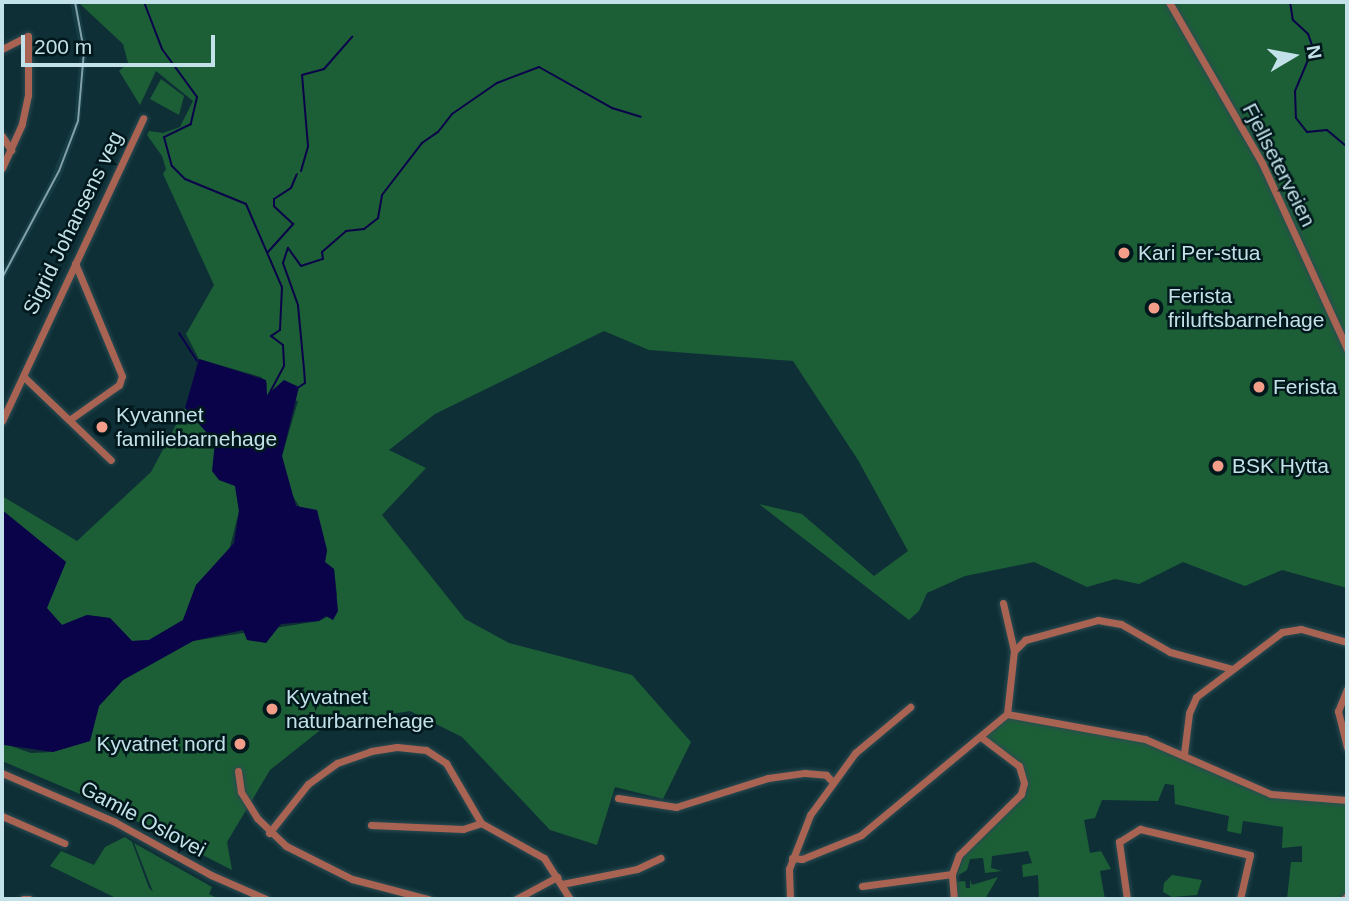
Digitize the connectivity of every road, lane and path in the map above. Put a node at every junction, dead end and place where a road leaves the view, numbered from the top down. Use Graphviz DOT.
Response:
graph roads {
  1 [pos="1169,2"];
  2 [pos="2,49"];
  3 [pos="143,118"];
  4 [pos="2,136"];
  5 [pos="11,150"];
  6 [pos="2,168"];
  7 [pos="75,263"];
  8 [pos="1347,349"];
  9 [pos="24,377"];
  10 [pos="72,418"];
  11 [pos="2,421"];
  12 [pos="111,460"];
  13 [pos="1003,603"];
  14 [pos="1347,642"];
  15 [pos="1014,651"];
  16 [pos="1232,669"];
  17 [pos="1347,689"];
  18 [pos="910,707"];
  19 [pos="1007,714"];
  20 [pos="981,737"];
  21 [pos="1347,748"];
  22 [pos="1184,754"];
  23 [pos="238,771"];
  24 [pos="2,773"];
  25 [pos="832,781"];
  26 [pos="618,798"];
  27 [pos="1347,800"];
  28 [pos="2,816"];
  29 [pos="481,823"];
  30 [pos="371,825"];
  31 [pos="269,833"];
  32 [pos="64,843"];
  33 [pos="661,858"];
  34 [pos="792,858"];
  35 [pos="952,874"];
  36 [pos="560,880"];
  37 [pos="862,886"];
  38 [pos="23,899"];
  39 [pos="29,899"];
  40 [pos="266,899"];
  41 [pos="428,899"];
  42 [pos="516,899"];
  43 [pos="570,899"];
  44 [pos="790,899"];
  45 [pos="954,899"];
  46 [pos="1127,899"];
  47 [pos="1240,899"];
  1 -- 8 [label="street, Fjellseterveien"];
  2 -- 5 [label="street"];
  3 -- 7 [label="street, Sigrid Johansens veg"];
  4 -- 5 [label="street"];
  5 -- 6 [label="street"];
  7 -- 9 [label="street, Sigrid Johansens veg"];
  7 -- 10 [label="street"];
  9 -- 10 [label="street"];
  9 -- 11 [label="street, Sigrid Johansens veg"];
  10 -- 12 [label="street"];
  13 -- 15 [label="street"];
  14 -- 16 [label="street"];
  15 -- 16 [label="street"];
  15 -- 19 [label="street"];
  16 -- 22 [label="street"];
  17 -- 21 [label="street"];
  18 -- 25 [label="street"];
  19 -- 20 [label="street"];
  19 -- 22 [label="street"];
  20 -- 34 [label="street"];
  20 -- 35 [label="street"];
  22 -- 27 [label="street"];
  23 -- 31 [label="street"];
  24 -- 40 [label="street, Gamle Oslovei"];
  25 -- 26 [label="street"];
  25 -- 34 [label="street"];
  28 -- 32 [label="street"];
  29 -- 30 [label="street"];
  29 -- 31 [label="street"];
  29 -- 36 [label="street"];
  31 -- 41 [label="street"];
  33 -- 36 [label="street"];
  34 -- 44 [label="street"];
  35 -- 37 [label="street"];
  35 -- 45 [label="street"];
  36 -- 42 [label="street"];
  36 -- 43 [label="street"];
  38 -- 39 [label="street"];
  46 -- 47 [label="street"];
}
